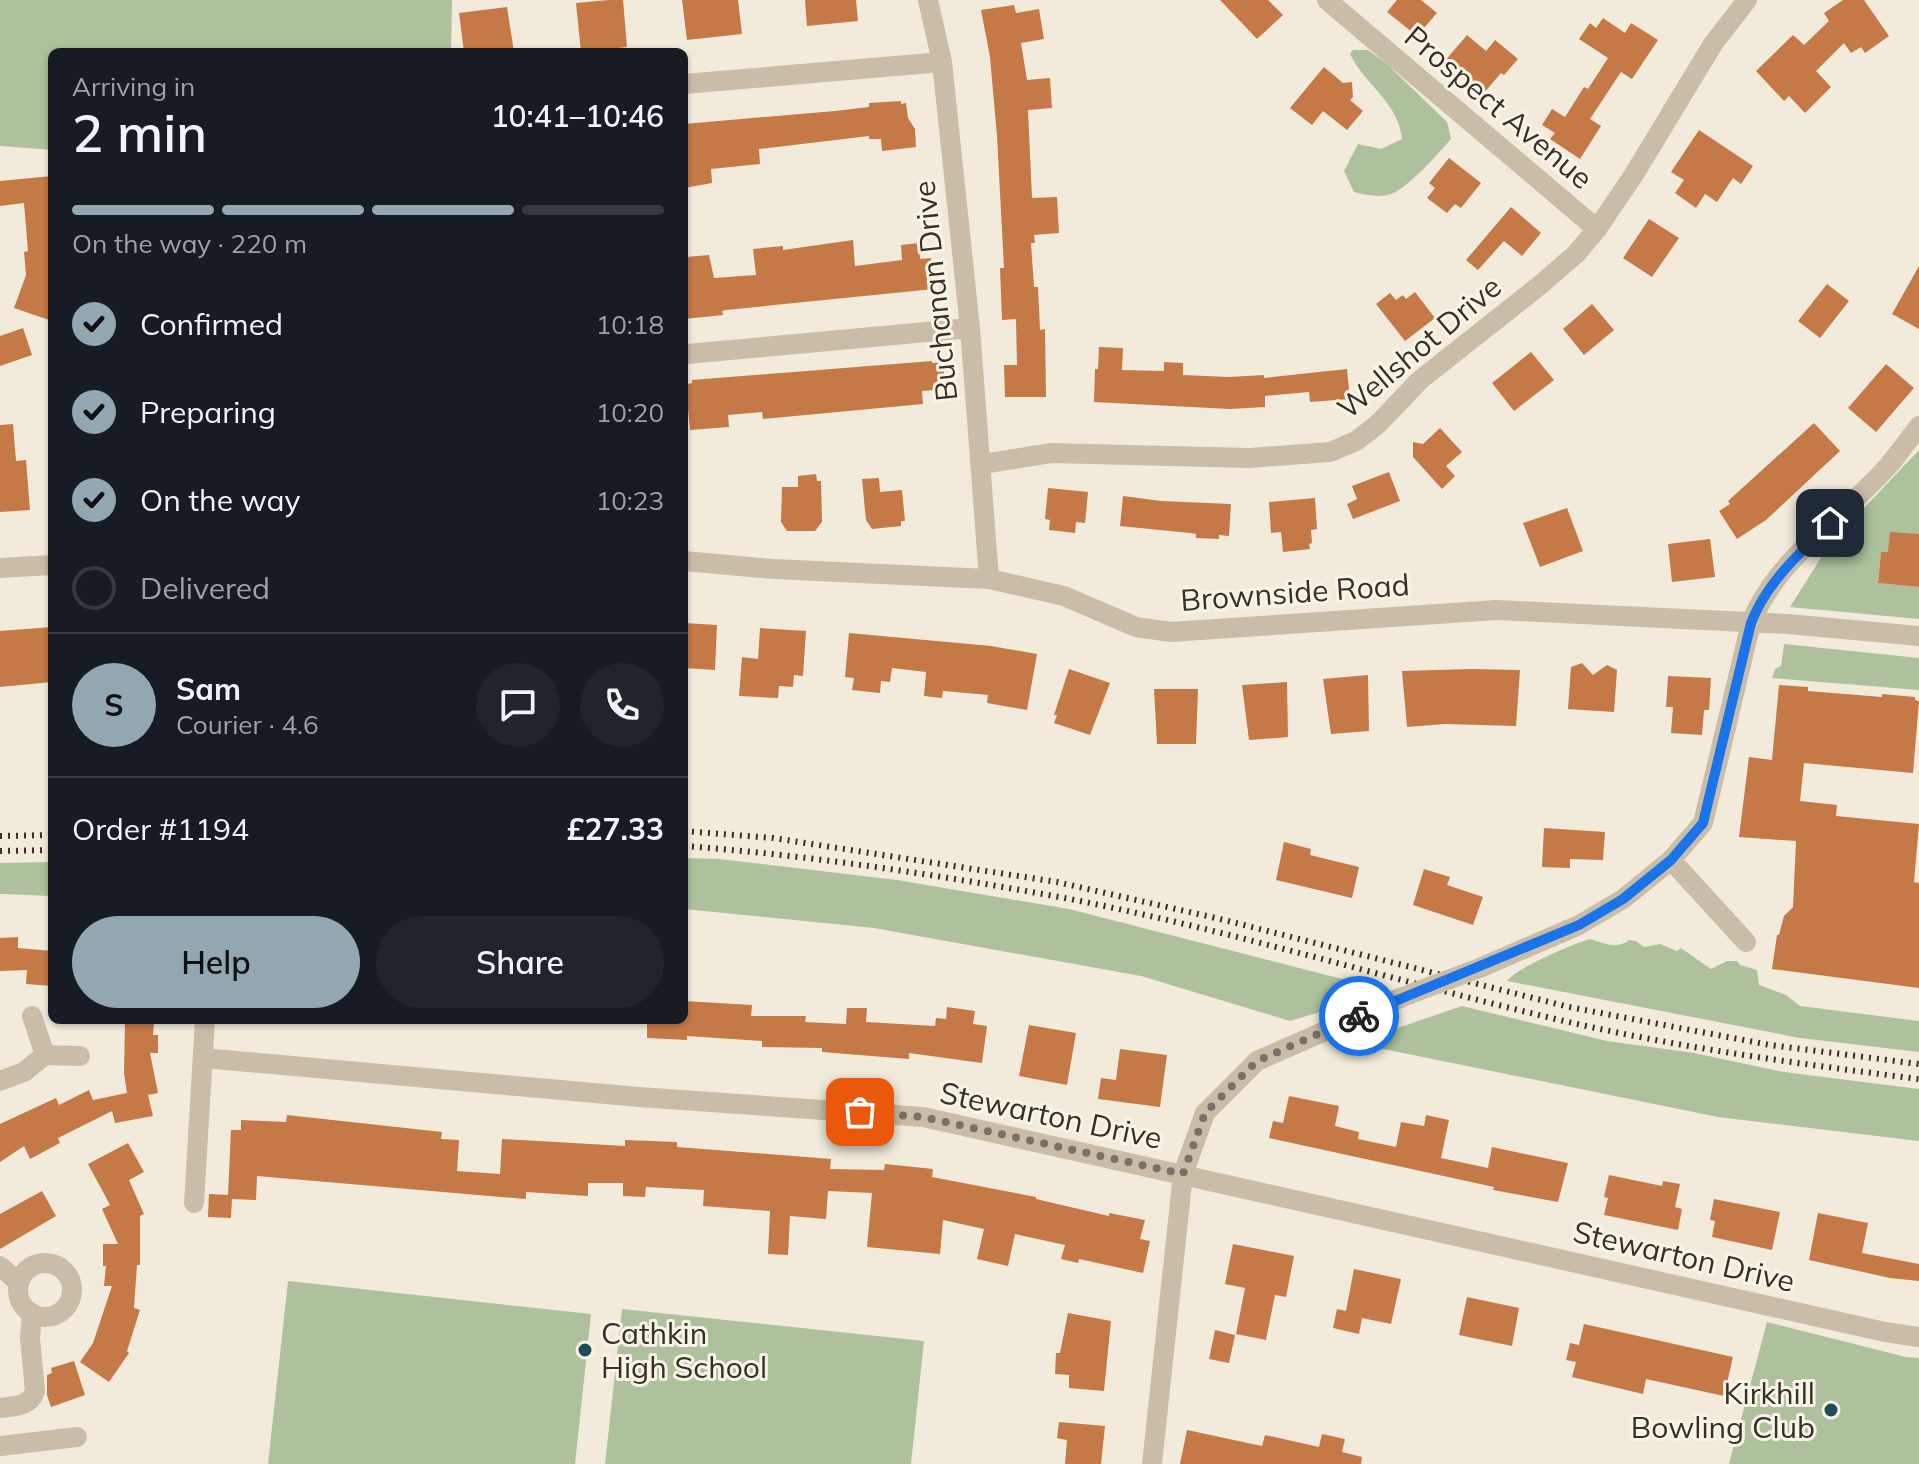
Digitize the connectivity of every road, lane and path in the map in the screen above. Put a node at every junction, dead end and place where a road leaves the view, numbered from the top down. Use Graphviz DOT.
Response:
graph roads {
  1 [pos="928,0"];
  2 [pos="1327,0"];
  3 [pos="1747,0"];
  4 [pos="942,62"];
  5 [pos="688,84"];
  6 [pos="1597,229"];
  7 [pos="970,328"];
  8 [pos="688,354"];
  9 [pos="1919,426"];
  10 [pos="982,464"];
  11 [pos="688,561"];
  12 [pos="48,565"];
  13 [pos="0,568"];
  14 [pos="989,579"];
  15 [pos="1751,623"];
  16 [pos="1919,636"];
  17 [pos="1671,860"];
  18 [pos="1746,942"];
  19 [pos="32,1016"];
  20 [pos="205,1024"];
  21 [pos="45,1055"];
  22 [pos="80,1056"];
  23 [pos="203,1058"];
  24 [pos="0,1081"];
  25 [pos="1183,1174"];
  26 [pos="194,1203"];
  27 [pos="0,1266"];
  28 [pos="19,1283"];
  29 [pos="32,1313"];
  30 [pos="1919,1337"];
  31 [pos="0,1408"];
  32 [pos="77,1437"];
  33 [pos="0,1446"];
  34 [pos="1152,1464"];
  1 -- 4 [label="street, Buchanan Drive"];
  2 -- 6 [label="street, Prospect Avenue"];
  3 -- 6 [label="street, Wellshot Drive"];
  4 -- 5 [label="street"];
  4 -- 7 [label="street, Buchanan Drive"];
  6 -- 10 [label="street, Wellshot Drive"];
  7 -- 8 [label="street"];
  7 -- 10 [label="street, Buchanan Drive"];
  9 -- 15 [label="street"];
  10 -- 14 [label="street, Buchanan Drive"];
  11 -- 14 [label="street, Brownside Road"];
  12 -- 13 [label="street"];
  14 -- 15 [label="street, Brownside Road"];
  15 -- 16 [label="street, Brownside Road"];
  15 -- 17 [label="street"];
  17 -- 18 [label="street"];
  17 -- 25 [label="street, bridge"];
  19 -- 21 [label="street"];
  20 -- 23 [label="street"];
  21 -- 22 [label="street"];
  21 -- 24 [label="street"];
  23 -- 25 [label="street, Stewarton Drive"];
  23 -- 26 [label="street"];
  25 -- 30 [label="street, Stewarton Drive"];
  25 -- 34 [label="street"];
  27 -- 28 [label="street"];
  28 -- 29 [label="street"];
  28 -- 29 [label="street"];
  29 -- 31 [label="street"];
  32 -- 33 [label="street"];
}
